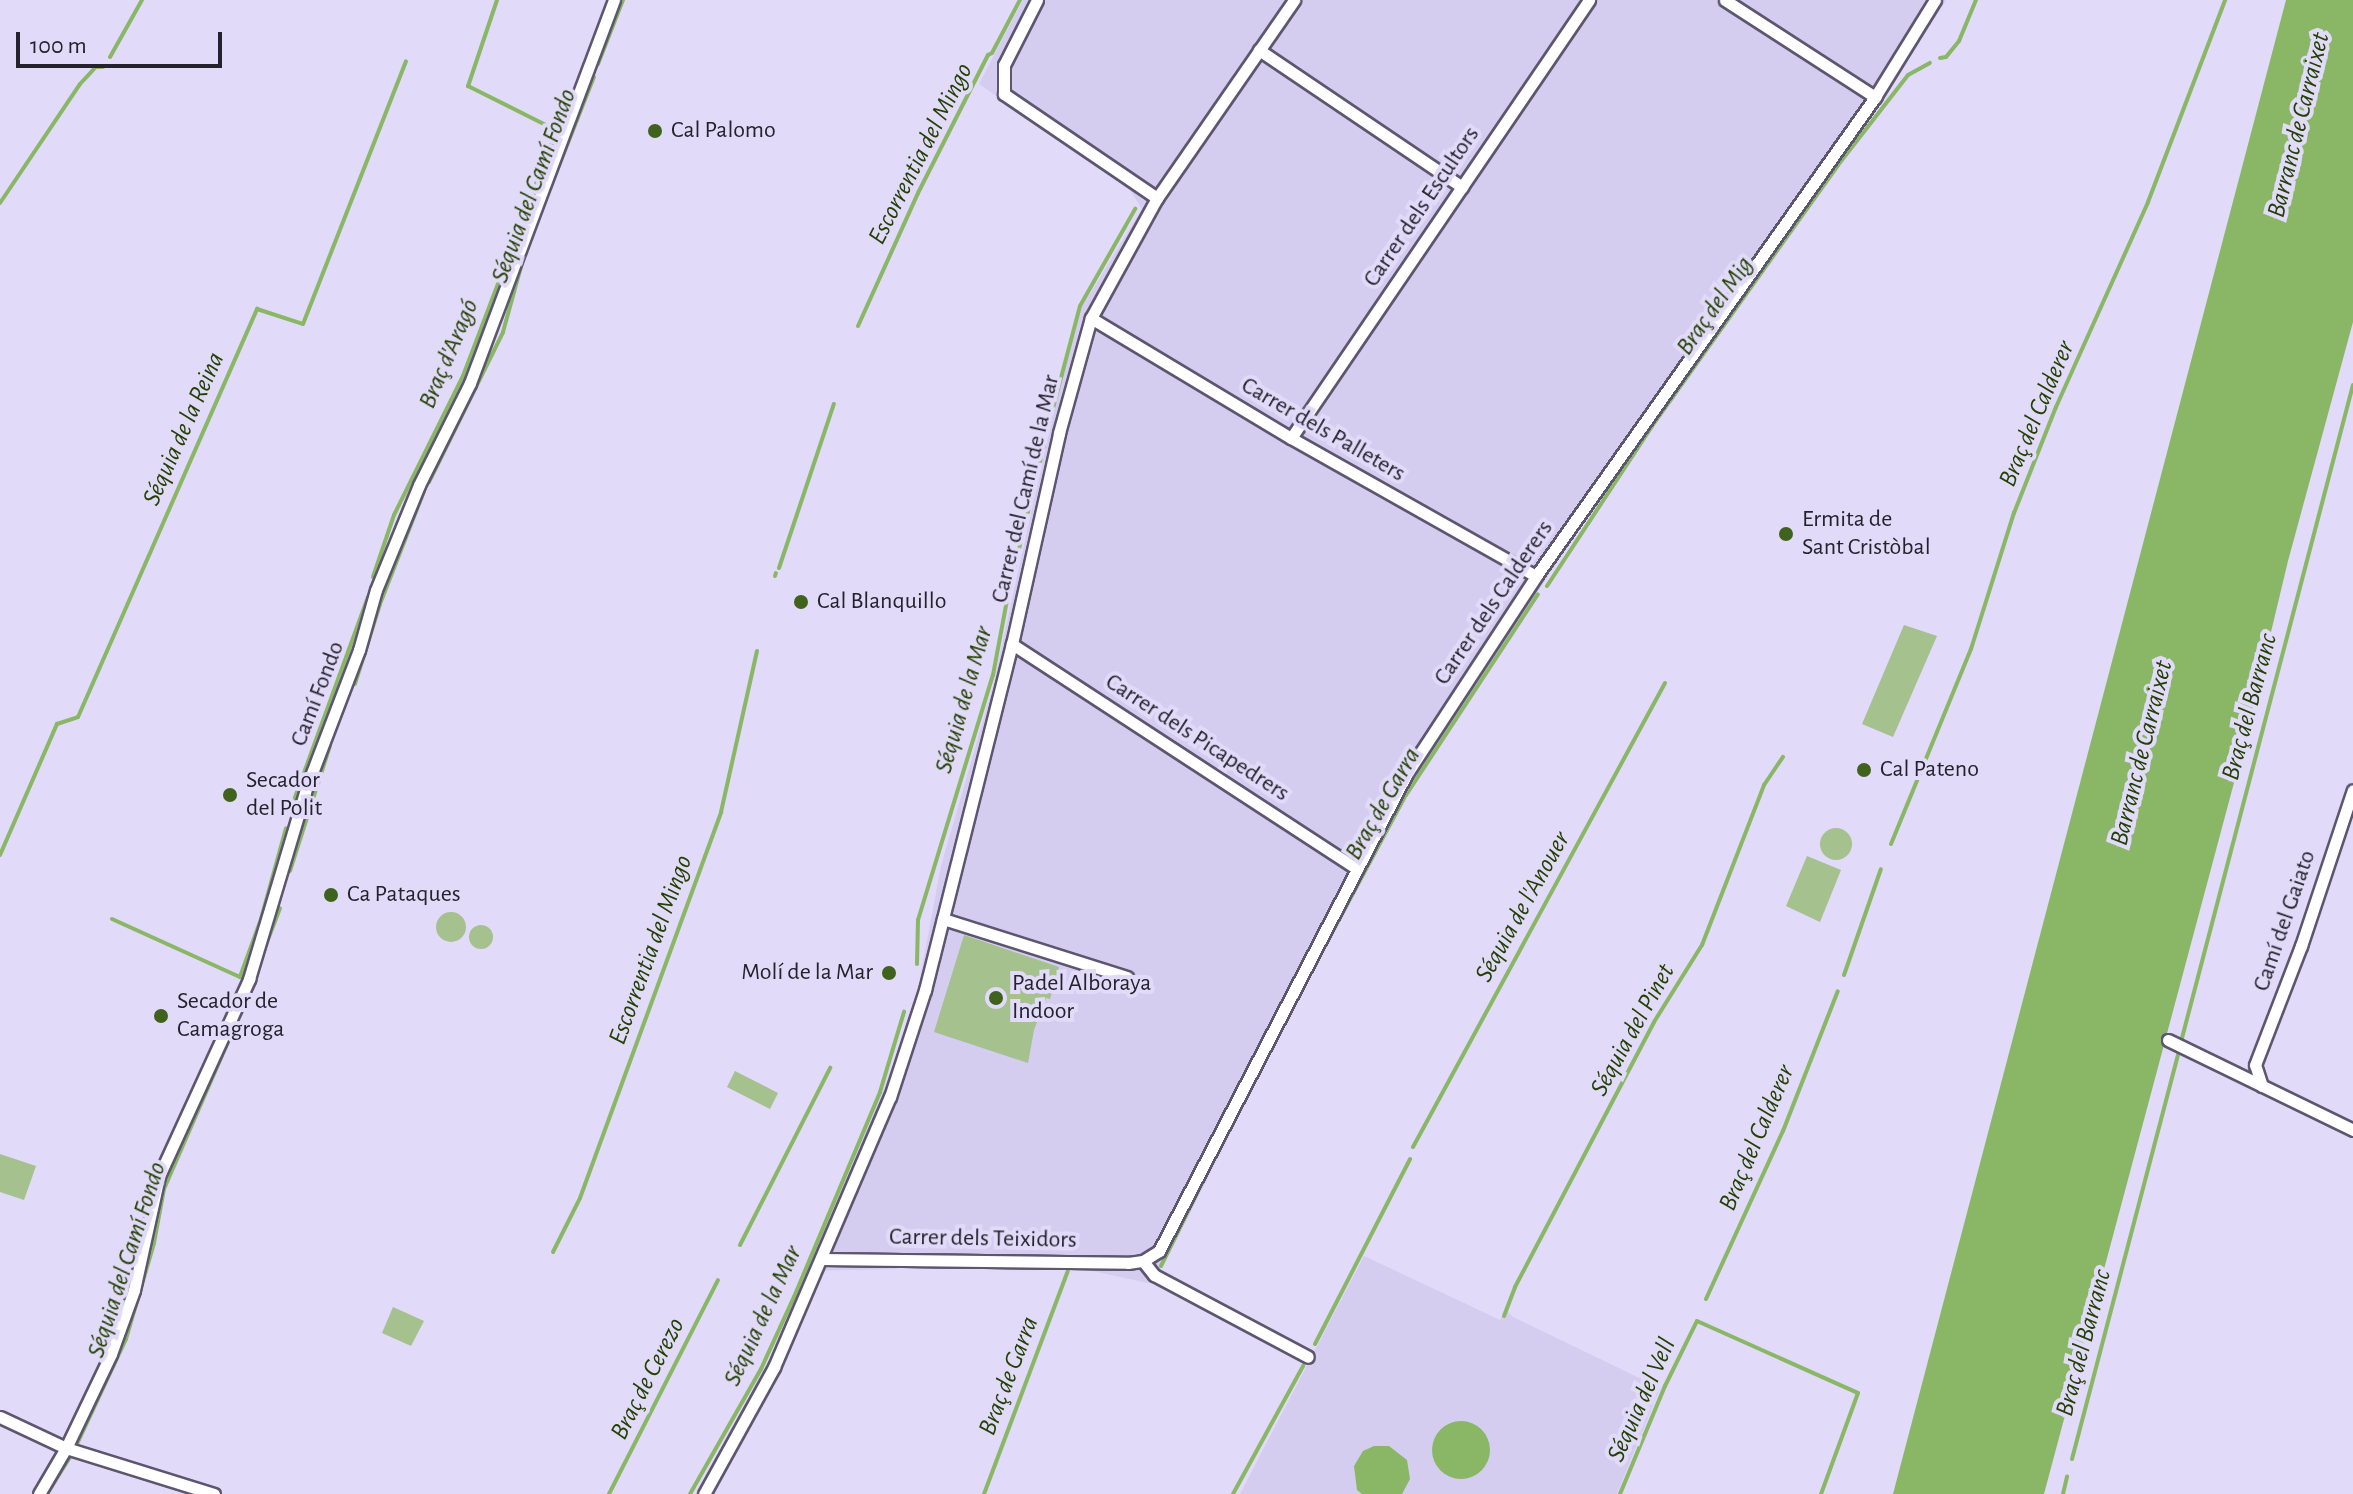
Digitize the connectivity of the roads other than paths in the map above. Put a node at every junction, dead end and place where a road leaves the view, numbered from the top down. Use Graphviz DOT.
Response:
graph roads {
  1 [pos="614,0"];
  2 [pos="1037,0"];
  3 [pos="1294,0"];
  4 [pos="1589,0"];
  5 [pos="1725,0"];
  6 [pos="1935,0"];
  7 [pos="1259,50"];
  8 [pos="1875,97"];
  9 [pos="1462,187"];
  10 [pos="1157,198"];
  11 [pos="1091,318"];
  12 [pos="1291,438"];
  13 [pos="1536,576"];
  14 [pos="1012,644"];
  15 [pos="2353,790"];
  16 [pos="1357,869"];
  17 [pos="943,919"];
  18 [pos="1127,977"];
  19 [pos="2168,1040"];
  20 [pos="2255,1065"];
  21 [pos="2243,1076"];
  22 [pos="2262,1086"];
  23 [pos="2353,1130"];
  24 [pos="821,1259"];
  25 [pos="1143,1261"];
  26 [pos="1308,1357"];
  27 [pos="0,1417"];
  28 [pos="66,1448"];
  29 [pos="39,1494"];
  30 [pos="214,1494"];
  31 [pos="704,1494"];
  1 -- 28 [label="street, Camí Fondo"];
  2 -- 10 [label="street"];
  3 -- 7 [label="street, Carrer del Camí de la Mar"];
  4 -- 9 [label="street, Carrer dels Escultors"];
  5 -- 8 [label="street"];
  6 -- 8 [label="street, Carrer dels Calderers"];
  7 -- 9 [label="street"];
  7 -- 10 [label="street, Carrer del Camí de la Mar"];
  8 -- 13 [label="street, Carrer dels Calderers"];
  9 -- 12 [label="street, Carrer dels Escultors"];
  10 -- 11 [label="street, Carrer del Camí de la Mar"];
  11 -- 12 [label="street, Carrer dels Palleters"];
  11 -- 14 [label="street, Carrer del Camí de la Mar"];
  12 -- 13 [label="street, Carrer dels Palleters"];
  13 -- 16 [label="street, Carrer dels Calderers"];
  14 -- 16 [label="street, Carrer dels Picapedrers"];
  14 -- 17 [label="street, Carrer del Camí de la Mar"];
  15 -- 20 [label="street, Camí del Gaiato"];
  16 -- 25 [label="street, Carrer dels Calderers"];
  17 -- 18 [label="street"];
  17 -- 24 [label="street, Carrer del Camí de la Mar"];
  19 -- 21 [label="street"];
  20 -- 21 [label="street, Camí del Gaiato"];
  20 -- 22 [label="street"];
  21 -- 22 [label="street"];
  22 -- 23 [label="street"];
  24 -- 25 [label="street, Carrer dels Teixidors"];
  24 -- 31 [label="street, Carrer del Camí de la Mar"];
  25 -- 26 [label="street"];
  27 -- 28 [label="street"];
  28 -- 29 [label="street, Camí Fondo"];
  28 -- 30 [label="street"];
}
